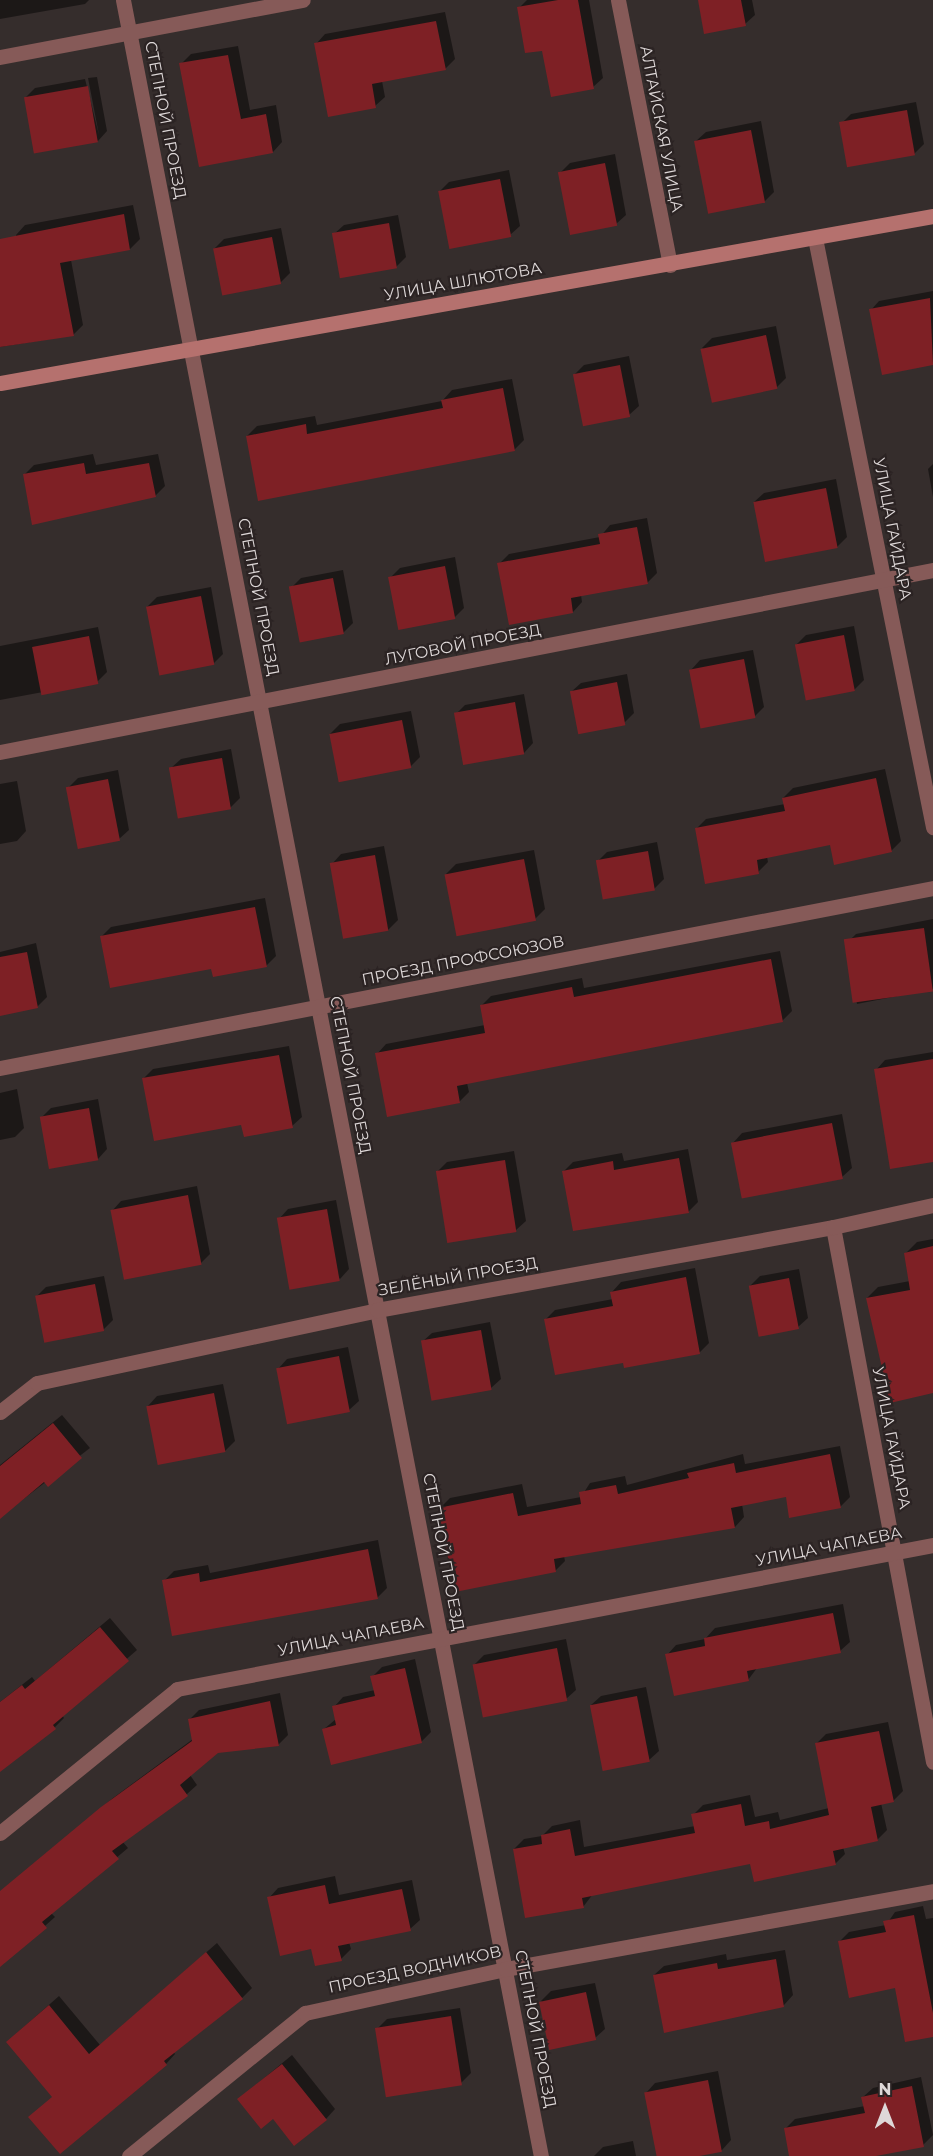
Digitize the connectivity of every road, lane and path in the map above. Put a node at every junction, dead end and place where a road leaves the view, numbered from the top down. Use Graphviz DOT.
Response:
graph roads {
  1 [pos="123,0"];
  2 [pos="303,0"];
  3 [pos="618,0"];
  4 [pos="130,33"];
  5 [pos="0,57"];
  6 [pos="933,216"];
  7 [pos="815,238"];
  8 [pos="670,265"];
  9 [pos="190,346"];
  10 [pos="0,383"];
  11 [pos="933,570"];
  12 [pos="884,580"];
  13 [pos="260,704"];
  14 [pos="0,752"];
  15 [pos="933,827"];
  16 [pos="933,888"];
  17 [pos="319,1008"];
  18 [pos="0,1068"];
  19 [pos="933,1205"];
  20 [pos="833,1227"];
  21 [pos="377,1310"];
  22 [pos="0,1412"];
  23 [pos="933,1545"];
  24 [pos="894,1553"];
  25 [pos="441,1638"];
  26 [pos="933,1762"];
  27 [pos="0,1832"];
  28 [pos="933,1891"];
  29 [pos="505,1969"];
  30 [pos="129,2156"];
  31 [pos="541,2156"];
  1 -- 4 [label="street, СТЕПНОЙ ПРОЕЗД"];
  2 -- 4 [label="street"];
  3 -- 8 [label="street, АЛТАЙСКАЯ УЛИЦА"];
  4 -- 5 [label="street"];
  4 -- 9 [label="street, СТЕПНОЙ ПРОЕЗД"];
  6 -- 7 [label="main road, УЛИЦА ШЛЮТОВА"];
  7 -- 8 [label="main road, УЛИЦА ШЛЮТОВА"];
  7 -- 12 [label="street, УЛИЦА ГАЙДАРА"];
  8 -- 9 [label="main road, УЛИЦА ШЛЮТОВА"];
  9 -- 10 [label="main road, УЛИЦА ШЛЮТОВА"];
  9 -- 13 [label="street, СТЕПНОЙ ПРОЕЗД"];
  11 -- 12 [label="street, ЛУГОВОЙ ПРОЕЗД"];
  12 -- 13 [label="street, ЛУГОВОЙ ПРОЕЗД"];
  12 -- 15 [label="street, УЛИЦА ГАЙДАРА"];
  13 -- 14 [label="street, ЛУГОВОЙ ПРОЕЗД"];
  13 -- 17 [label="street, СТЕПНОЙ ПРОЕЗД"];
  16 -- 17 [label="street, ПРОЕЗД ПРОФСОЮЗОВ"];
  17 -- 18 [label="street, ПРОЕЗД ПРОФСОЮЗОВ"];
  17 -- 21 [label="street, СТЕПНОЙ ПРОЕЗД"];
  19 -- 20 [label="street, ЗЕЛЁНЫЙ ПРОЕЗД"];
  20 -- 21 [label="street, ЗЕЛЁНЫЙ ПРОЕЗД"];
  20 -- 24 [label="street, УЛИЦА ГАЙДАРА"];
  21 -- 22 [label="street, ЗЕЛЁНЫЙ ПРОЕЗД"];
  21 -- 25 [label="street, СТЕПНОЙ ПРОЕЗД"];
  23 -- 24 [label="street, УЛИЦА ЧАПАЕВА"];
  24 -- 25 [label="street, УЛИЦА ЧАПАЕВА"];
  24 -- 26 [label="street, УЛИЦА ГАЙДАРА"];
  25 -- 27 [label="street, УЛИЦА ЧАПАЕВА"];
  25 -- 29 [label="street, СТЕПНОЙ ПРОЕЗД"];
  28 -- 29 [label="street, ПРОЕЗД ВОДНИКОВ"];
  29 -- 30 [label="street, ПРОЕЗД ВОДНИКОВ"];
  29 -- 31 [label="street, СТЕПНОЙ ПРОЕЗД"];
}
